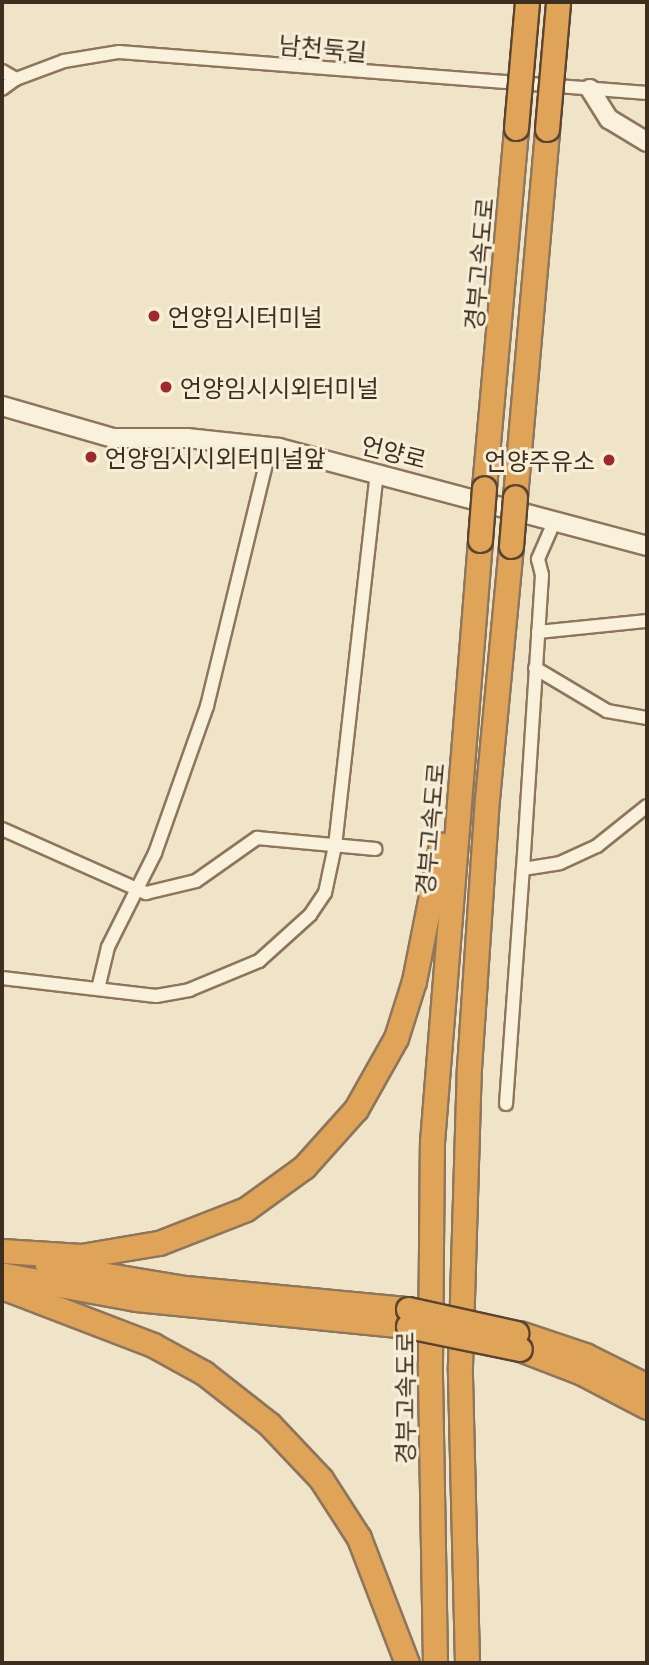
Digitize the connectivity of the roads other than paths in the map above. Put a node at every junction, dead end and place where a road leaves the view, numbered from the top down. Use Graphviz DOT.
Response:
graph roads {
  1 [pos="527,2"];
  2 [pos="558,2"];
  3 [pos="2,71"];
  4 [pos="16,79"];
  5 [pos="2,89"];
  6 [pos="590,89"];
  7 [pos="647,93"];
  8 [pos="647,142"];
  9 [pos="2,406"];
  10 [pos="270,447"];
  11 [pos="377,473"];
  12 [pos="555,520"];
  13 [pos="647,546"];
  14 [pos="647,621"];
  15 [pos="538,632"];
  16 [pos="535,667"];
  17 [pos="647,718"];
  18 [pos="462,742"];
  19 [pos="647,806"];
  20 [pos="2,829"];
  21 [pos="335,846"];
  22 [pos="376,849"];
  23 [pos="523,869"];
  24 [pos="136,890"];
  25 [pos="2,978"];
  26 [pos="98,989"];
  27 [pos="506,1104"];
  28 [pos="2,1253"];
  29 [pos="2,1275"];
  30 [pos="2,1287"];
  31 [pos="408,1317"];
  32 [pos="519,1341"];
  33 [pos="647,1386"];
  34 [pos="647,1407"];
  35 [pos="464,1589"];
  36 [pos="407,1663"];
  37 [pos="435,1663"];
  38 [pos="467,1663"];
  39 [pos="477,1663"];
  1 -- 18 [label="highway, 경부고속도로, bridge"];
  2 -- 35 [label="highway, bridge"];
  3 -- 4 [label="street"];
  4 -- 5 [label="street"];
  4 -- 6 [label="street, 남천둑길"];
  6 -- 7 [label="street, 남천둑길"];
  6 -- 8 [label="main road"];
  9 -- 10 [label="main road, 언양로"];
  10 -- 11 [label="main road, 언양로"];
  10 -- 24 [label="street"];
  11 -- 12 [label="main road, 언양로"];
  11 -- 21 [label="street"];
  12 -- 13 [label="main road, 언양로"];
  12 -- 15 [label="street"];
  14 -- 15 [label="street"];
  15 -- 16 [label="street"];
  16 -- 17 [label="street"];
  16 -- 23 [label="street"];
  18 -- 28 [label="highway"];
  18 -- 37 [label="highway, 경부고속도로"];
  19 -- 23 [label="street"];
  20 -- 24 [label="street"];
  21 -- 22 [label="street"];
  21 -- 24 [label="street"];
  21 -- 26 [label="street"];
  23 -- 27 [label="street"];
  24 -- 26 [label="street"];
  25 -- 26 [label="street"];
  28 -- 31 [label="highway"];
  29 -- 31 [label="highway"];
  30 -- 36 [label="highway"];
  31 -- 32 [label="highway, bridge"];
  32 -- 33 [label="highway"];
  32 -- 34 [label="highway"];
  35 -- 38 [label="highway"];
  35 -- 39 [label="highway"];
}
